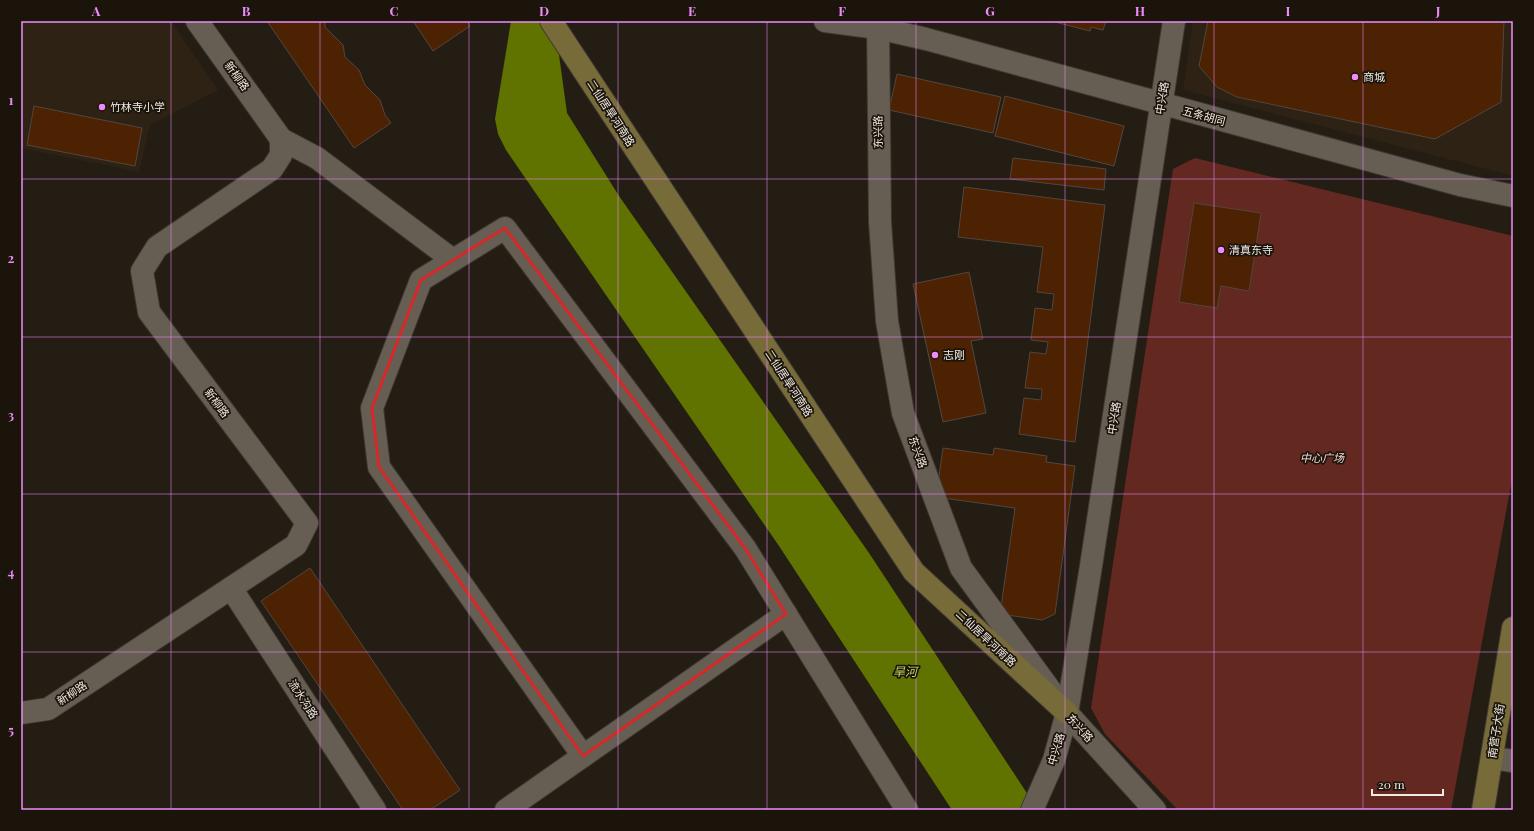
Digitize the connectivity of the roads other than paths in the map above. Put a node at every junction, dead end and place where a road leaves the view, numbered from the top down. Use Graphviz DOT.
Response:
graph roads {
  1 [pos="198,21"];
  2 [pos="551,21"];
  3 [pos="825,21"];
  4 [pos="1174,21"];
  5 [pos="878,24"];
  6 [pos="1161,104"];
  7 [pos="281,139"];
  8 [pos="1513,196"];
  9 [pos="453,260"];
  10 [pos="230,588"];
  11 [pos="786,614"];
  12 [pos="1513,628"];
  13 [pos="21,713"];
  14 [pos="1066,713"];
  15 [pos="583,756"];
  16 [pos="1492,758"];
  17 [pos="1513,761"];
  18 [pos="375,810"];
  19 [pos="506,810"];
  20 [pos="907,810"];
  21 [pos="1032,810"];
  22 [pos="1155,810"];
  23 [pos="1483,810"];
  1 -- 7 [label="street, 新柳路"];
  2 -- 14 [label="street, 二仙居旱河南路"];
  3 -- 5 [label="street, 五条胡同"];
  4 -- 6 [label="street, 中兴路"];
  5 -- 6 [label="street, 五条胡同"];
  5 -- 14 [label="street, 东兴路"];
  6 -- 8 [label="street, 五条胡同"];
  6 -- 14 [label="street, 中兴路"];
  7 -- 9 [label="street"];
  7 -- 10 [label="street, 新柳路"];
  9 -- 11 [label="street"];
  9 -- 15 [label="street"];
  10 -- 13 [label="street, 新柳路"];
  10 -- 18 [label="street, 流水沟路"];
  11 -- 15 [label="street"];
  11 -- 20 [label="street"];
  12 -- 16 [label="street, 南营子大街"];
  14 -- 21 [label="street, 中兴路"];
  14 -- 22 [label="street, 东兴路"];
  15 -- 19 [label="street"];
  16 -- 17 [label="street"];
  16 -- 23 [label="street, 南营子大街"];
}
